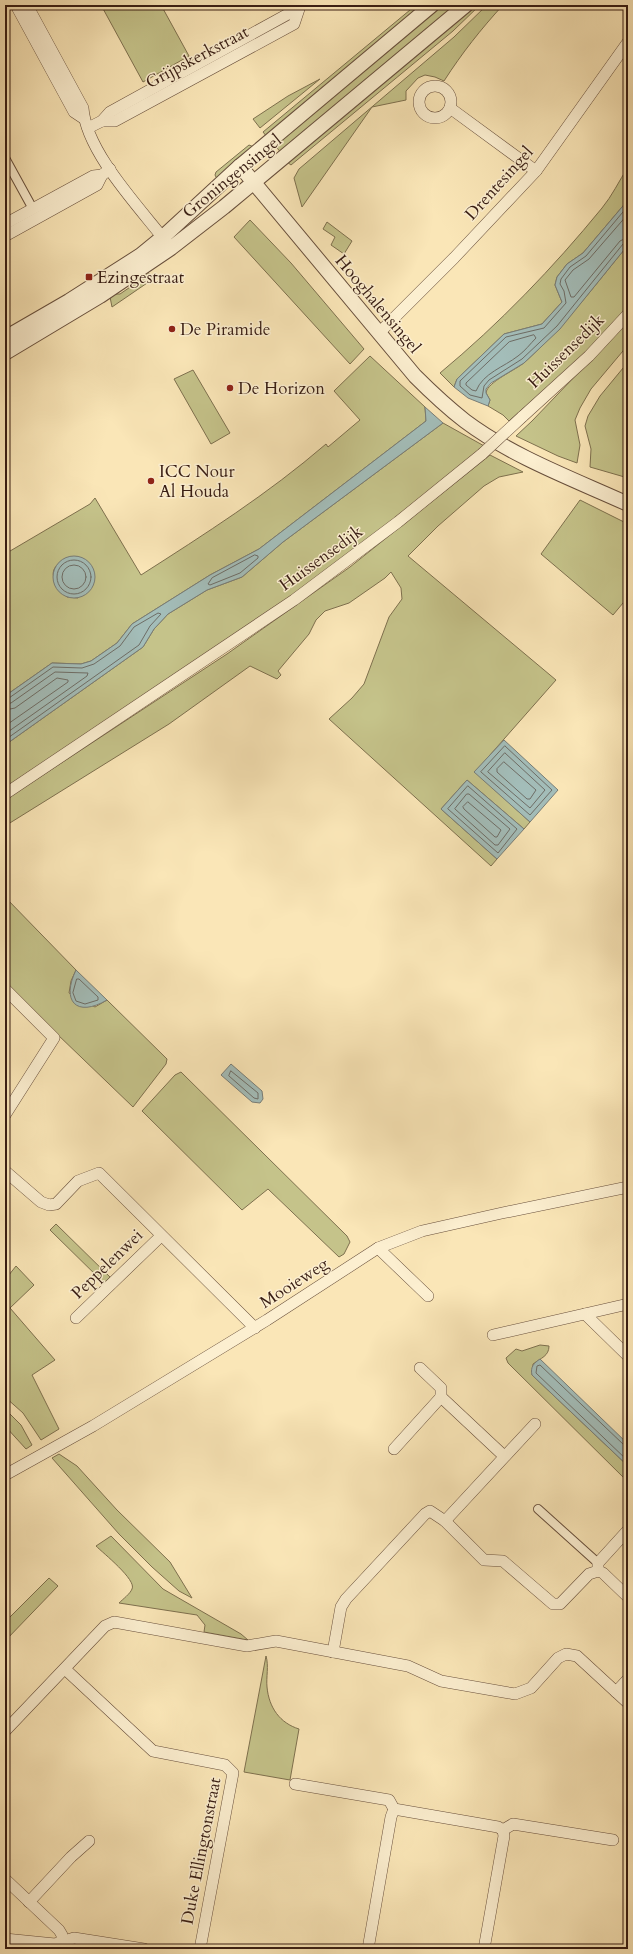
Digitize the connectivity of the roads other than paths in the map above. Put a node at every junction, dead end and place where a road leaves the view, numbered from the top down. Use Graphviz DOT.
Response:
graph roads {
  1 [pos="17,5"];
  2 [pos="27,5"];
  3 [pos="432,5"];
  4 [pos="466,5"];
  5 [pos="299,8"];
  6 [pos="628,42"];
  7 [pos="450,108"];
  8 [pos="86,124"];
  9 [pos="5,158"];
  10 [pos="240,166"];
  11 [pos="536,171"];
  12 [pos="106,172"];
  13 [pos="253,182"];
  14 [pos="33,209"];
  15 [pos="5,224"];
  16 [pos="5,236"];
  17 [pos="167,242"];
  18 [pos="628,314"];
  19 [pos="379,333"];
  20 [pos="5,338"];
  21 [pos="5,353"];
  22 [pos="628,504"];
  23 [pos="5,794"];
  24 [pos="5,989"];
  25 [pos="5,1115"];
  26 [pos="5,1171"];
  27 [pos="628,1187"];
  28 [pos="161,1236"];
  29 [pos="378,1248"];
  30 [pos="428,1296"];
  31 [pos="628,1304"];
  32 [pos="585,1314"];
  33 [pos="76,1318"];
  34 [pos="255,1328"];
  35 [pos="493,1336"];
  36 [pos="628,1356"];
  37 [pos="420,1368"];
  38 [pos="441,1397"];
  39 [pos="535,1424"];
  40 [pos="394,1449"];
  41 [pos="504,1456"];
  42 [pos="5,1475"];
  43 [pos="538,1509"];
  44 [pos="445,1521"];
  45 [pos="628,1530"];
  46 [pos="598,1567"];
  47 [pos="628,1597"];
  48 [pos="333,1652"];
  49 [pos="65,1669"];
  50 [pos="628,1679"];
  51 [pos="616,1692"];
  52 [pos="628,1703"];
  53 [pos="5,1731"];
  54 [pos="295,1784"];
  55 [pos="394,1810"];
  56 [pos="503,1830"];
  57 [pos="613,1840"];
  58 [pos="89,1841"];
  59 [pos="5,1879"];
  60 [pos="29,1902"];
  61 [pos="5,1939"];
  62 [pos="62,1945"];
  63 [pos="144,1949"];
  64 [pos="200,1949"];
  65 [pos="368,1949"];
  66 [pos="484,1949"];
  1 -- 8 [label="street"];
  2 -- 8 [label="street"];
  3 -- 10 [label="street, Groningensingel"];
  4 -- 13 [label="street, Groningensingel"];
  5 -- 8 [label="street, Grijpskerkstraat"];
  6 -- 11 [label="street, Drentesingel"];
  7 -- 11 [label="street"];
  8 -- 12 [label="street"];
  9 -- 14 [label="street"];
  10 -- 13 [label="street, Hooghalensingel"];
  10 -- 17 [label="street, Groningensingel"];
  11 -- 19 [label="street, Drentesingel"];
  12 -- 14 [label="street"];
  12 -- 16 [label="street"];
  12 -- 17 [label="street"];
  13 -- 17 [label="street, Groningensingel"];
  13 -- 19 [label="street, Hooghalensingel"];
  14 -- 15 [label="street"];
  17 -- 20 [label="street, Groningensingel"];
  17 -- 21 [label="street, Groningensingel"];
  18 -- 23 [label="street, Huissensedijk, bridge"];
  19 -- 22 [label="street, Hooghalensingel"];
  24 -- 25 [label="street"];
  26 -- 28 [label="street, Peppelenwei"];
  27 -- 29 [label="street, Mooieweg"];
  28 -- 33 [label="street, Peppelenwei"];
  28 -- 34 [label="street, Peppelenwei"];
  29 -- 30 [label="street"];
  29 -- 34 [label="street, Mooieweg"];
  31 -- 32 [label="street"];
  32 -- 35 [label="street"];
  32 -- 36 [label="street"];
  34 -- 42 [label="street, Mooieweg"];
  37 -- 38 [label="street"];
  38 -- 40 [label="street"];
  38 -- 41 [label="street"];
  39 -- 41 [label="street"];
  41 -- 44 [label="street"];
  43 -- 46 [label="street"];
  44 -- 46 [label="street"];
  44 -- 48 [label="street"];
  45 -- 46 [label="street"];
  46 -- 47 [label="street"];
  48 -- 49 [label="street"];
  48 -- 51 [label="street"];
  49 -- 53 [label="street"];
  49 -- 64 [label="street, Duke Ellingtonstraat"];
  50 -- 51 [label="street"];
  51 -- 52 [label="street"];
  54 -- 55 [label="street"];
  55 -- 56 [label="street"];
  55 -- 65 [label="street"];
  56 -- 57 [label="street"];
  56 -- 66 [label="street"];
  58 -- 60 [label="street"];
  59 -- 60 [label="street"];
  60 -- 62 [label="street"];
  61 -- 62 [label="street"];
  62 -- 63 [label="street"];
}
